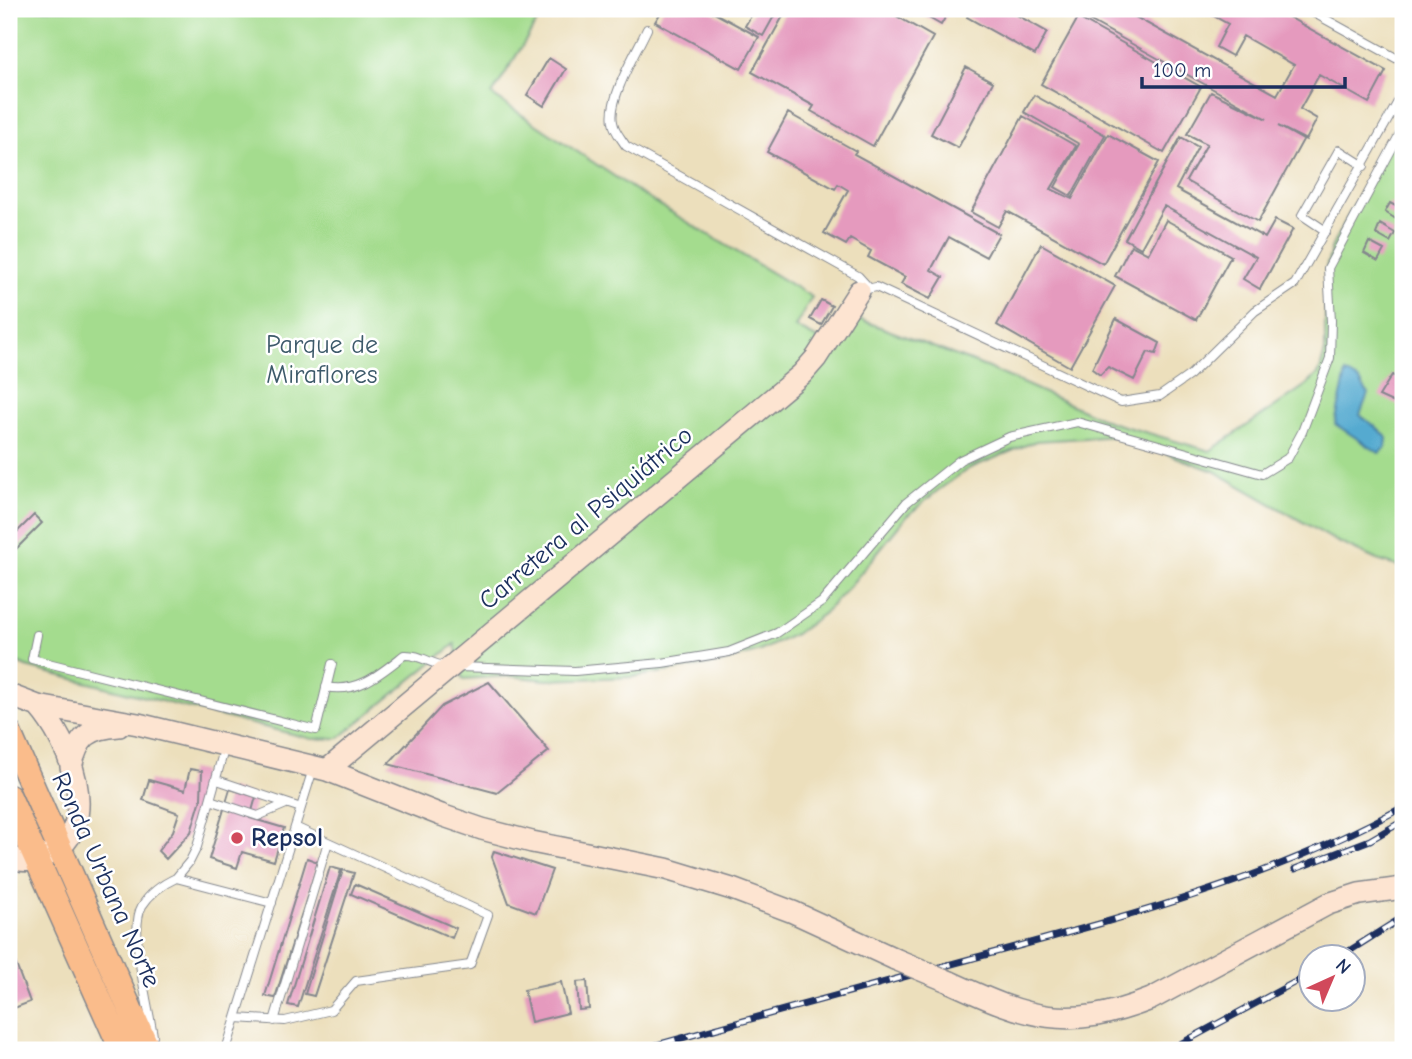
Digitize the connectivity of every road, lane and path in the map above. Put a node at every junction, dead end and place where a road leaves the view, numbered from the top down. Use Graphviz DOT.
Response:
graph roads {
  1 [pos="1307,9"];
  2 [pos="647,29"];
  3 [pos="1403,62"];
  4 [pos="1403,93"];
  5 [pos="1403,128"];
  6 [pos="1364,166"];
  7 [pos="1326,231"];
  8 [pos="864,290"];
  9 [pos="37,635"];
  10 [pos="332,664"];
  11 [pos="452,666"];
  12 [pos="326,687"];
  13 [pos="9,695"];
  14 [pos="38,706"];
  15 [pos="138,724"];
  16 [pos="9,733"];
  17 [pos="225,746"];
  18 [pos="71,766"];
  19 [pos="320,768"];
  20 [pos="216,780"];
  21 [pos="9,797"];
  22 [pos="210,800"];
  23 [pos="286,803"];
  24 [pos="301,808"];
  25 [pos="295,827"];
  26 [pos="328,842"];
  27 [pos="61,848"];
  28 [pos="9,857"];
  29 [pos="39,860"];
  30 [pos="176,878"];
  31 [pos="1403,888"];
  32 [pos="272,903"];
  33 [pos="236,1017"];
  34 [pos="274,1021"];
  35 [pos="122,1050"];
  36 [pos="148,1050"];
  37 [pos="155,1050"];
  38 [pos="226,1050"];
  1 -- 3 [label="lane"];
  2 -- 8 [label="lane"];
  4 -- 6 [label="lane"];
  5 -- 11 [label="lane"];
  6 -- 7 [label="lane"];
  6 -- 7 [label="lane"];
  7 -- 8 [label="lane"];
  8 -- 11 [label="street, Carretera al Psiquiátrico"];
  9 -- 12 [label="lane"];
  10 -- 12 [label="lane"];
  11 -- 12 [label="lane"];
  11 -- 19 [label="street, Carretera al Psiquiátrico"];
  13 -- 14 [label="street"];
  14 -- 15 [label="street"];
  14 -- 18 [label="street"];
  15 -- 17 [label="street"];
  15 -- 18 [label="street"];
  16 -- 27 [label="main road, Ronda Urbana Norte"];
  17 -- 19 [label="street"];
  17 -- 20 [label="lane"];
  18 -- 27 [label="street"];
  19 -- 24 [label="lane"];
  19 -- 31 [label="street, bridge"];
  20 -- 22 [label="lane"];
  20 -- 23 [label="lane"];
  21 -- 29 [label="main road, Ronda Urbana Norte"];
  22 -- 23 [label="lane"];
  22 -- 30 [label="lane"];
  23 -- 24 [label="lane"];
  24 -- 25 [label="lane"];
  25 -- 26 [label="lane"];
  25 -- 32 [label="lane"];
  26 -- 34 [label="lane"];
  26 -- 34 [label="lane"];
  27 -- 29 [label="street"];
  27 -- 36 [label="main road, Ronda Urbana Norte"];
  28 -- 29 [label="street"];
  29 -- 35 [label="main road, Ronda Urbana Norte"];
  30 -- 32 [label="lane"];
  30 -- 37 [label="lane"];
  32 -- 33 [label="lane"];
  33 -- 34 [label="lane"];
  33 -- 38 [label="lane"];
}
